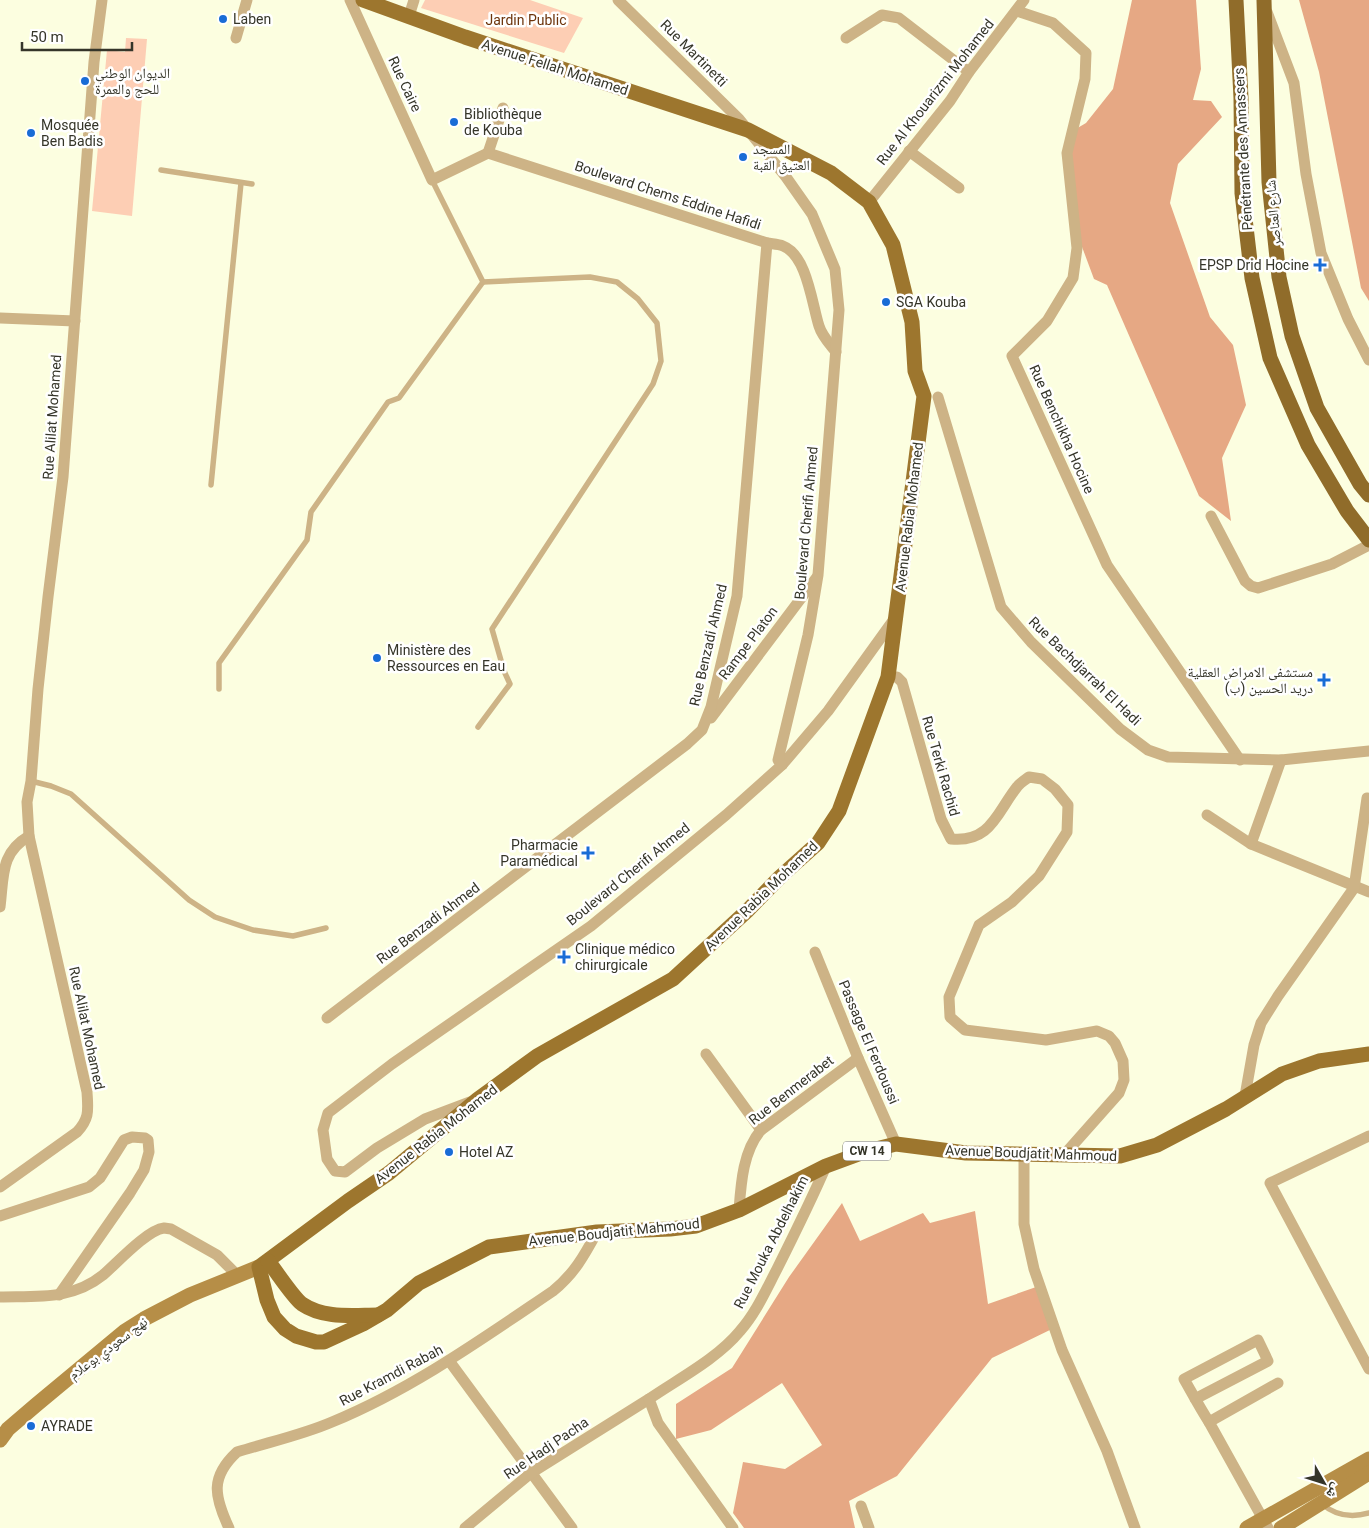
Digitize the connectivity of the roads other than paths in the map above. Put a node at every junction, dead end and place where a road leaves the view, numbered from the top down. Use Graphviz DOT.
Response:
graph roads {
  1 [pos="102,0"];
  2 [pos="247,0"];
  3 [pos="350,0"];
  4 [pos="363,0"];
  5 [pos="414,0"];
  6 [pos="618,0"];
  7 [pos="1024,0"];
  8 [pos="1236,0"];
  9 [pos="1265,3"];
  10 [pos="1017,10"];
  11 [pos="409,16"];
  12 [pos="236,38"];
  13 [pos="846,38"];
  14 [pos="968,72"];
  15 [pos="503,108"];
  16 [pos="748,130"];
  17 [pos="909,151"];
  18 [pos="488,153"];
  19 [pos="161,170"];
  20 [pos="432,180"];
  21 [pos="241,183"];
  22 [pos="252,184"];
  23 [pos="959,188"];
  24 [pos="869,202"];
  25 [pos="767,243"];
  26 [pos="483,282"];
  27 [pos="0,318"];
  28 [pos="74,321"];
  29 [pos="836,352"];
  30 [pos="1369,360"];
  31 [pos="938,398"];
  32 [pos="211,485"];
  33 [pos="1369,495"];
  34 [pos="1211,516"];
  35 [pos="1369,540"];
  36 [pos="1369,546"];
  37 [pos="818,575"];
  38 [pos="897,614"];
  39 [pos="888,677"];
  40 [pos="219,689"];
  41 [pos="478,727"];
  42 [pos="702,730"];
  43 [pos="1369,751"];
  44 [pos="1240,760"];
  45 [pos="1281,760"];
  46 [pos="782,765"];
  47 [pos="31,781"];
  48 [pos="1367,798"];
  49 [pos="1207,815"];
  50 [pos="29,836"];
  51 [pos="1251,844"];
  52 [pos="1354,888"];
  53 [pos="1369,892"];
  54 [pos="0,907"];
  55 [pos="326,928"];
  56 [pos="816,952"];
  57 [pos="327,1018"];
  58 [pos="706,1054"];
  59 [pos="1369,1054"];
  60 [pos="858,1058"];
  61 [pos="1245,1096"];
  62 [pos="478,1099"];
  63 [pos="761,1130"];
  64 [pos="1369,1136"];
  65 [pos="896,1144"];
  66 [pos="1024,1155"];
  67 [pos="1064,1155"];
  68 [pos="826,1166"];
  69 [pos="0,1187"];
  70 [pos="739,1210"];
  71 [pos="0,1216"];
  72 [pos="597,1232"];
  73 [pos="281,1250"];
  74 [pos="264,1264"];
  75 [pos="238,1276"];
  76 [pos="291,1290"];
  77 [pos="58,1296"];
  78 [pos="0,1297"];
  79 [pos="378,1315"];
  80 [pos="450,1362"];
  81 [pos="1369,1369"];
  82 [pos="1278,1383"];
  83 [pos="648,1399"];
  84 [pos="1195,1399"];
  85 [pos="1208,1422"];
  86 [pos="3,1434"];
  87 [pos="1369,1459"];
  88 [pos="531,1473"];
  89 [pos="1369,1474"];
  90 [pos="1320,1502"];
  91 [pos="861,1506"];
  92 [pos="1369,1513"];
  93 [pos="1265,1524"];
  94 [pos="228,1528"];
  95 [pos="466,1528"];
  96 [pos="572,1528"];
  97 [pos="733,1528"];
  98 [pos="869,1528"];
  99 [pos="1135,1528"];
  100 [pos="1247,1528"];
  101 [pos="1281,1528"];
  1 -- 28 [label="street, Rue Alilat Mohamed"];
  2 -- 12 [label="street"];
  3 -- 20 [label="street, Rue Caire"];
  4 -- 11 [label="main road, Avenue Fellah Mohamed"];
  5 -- 11 [label="street"];
  6 -- 16 [label="street, Rue Martinetti"];
  7 -- 10 [label="street, Rue Al Khouarizmi Mohamed"];
  8 -- 35 [label="highway, Pénétrante des Annassers"];
  9 -- 30 [label="street"];
  9 -- 33 [label="highway, شارع العناصر"];
  10 -- 14 [label="street, Rue Al Khouarizmi Mohamed"];
  10 -- 44 [label="street, Rue Benchikha Hocine"];
  11 -- 16 [label="main road, Avenue Fellah Mohamed"];
  13 -- 14 [label="street"];
  14 -- 17 [label="street, Rue Al Khouarizmi Mohamed"];
  15 -- 18 [label="street"];
  16 -- 24 [label="main road, Avenue Rabia Mohamed"];
  16 -- 29 [label="street, Rue Martinetti"];
  17 -- 23 [label="street"];
  17 -- 24 [label="street, Rue Al Khouarizmi Mohamed"];
  18 -- 20 [label="street"];
  18 -- 25 [label="street, Boulevard Chems Eddine Hafidi"];
  19 -- 21 [label="lane"];
  20 -- 26 [label="lane"];
  21 -- 22 [label="lane"];
  21 -- 32 [label="lane"];
  24 -- 38 [label="main road, Avenue Rabia Mohamed"];
  25 -- 29 [label="street, Boulevard Chems Eddine Hafidi"];
  25 -- 42 [label="street, Rue Benzadi Ahmed"];
  26 -- 40 [label="lane"];
  26 -- 41 [label="lane"];
  27 -- 28 [label="street"];
  28 -- 47 [label="street, Rue Alilat Mohamed"];
  29 -- 37 [label="street, Boulevard Cherifi Ahmed"];
  31 -- 44 [label="street, Rue Bachdjarrah El Hadi"];
  34 -- 36 [label="street"];
  37 -- 42 [label="street, Rampe Platon"];
  37 -- 46 [label="street, Boulevard Cherifi Ahmed"];
  38 -- 39 [label="main road, Avenue Rabia Mohamed"];
  38 -- 46 [label="street"];
  39 -- 62 [label="main road, Avenue Rabia Mohamed"];
  39 -- 67 [label="street, Rue Terki Rachid"];
  42 -- 57 [label="street, Rue Benzadi Ahmed"];
  43 -- 45 [label="street, Rue Bachdjarrah El Hadi"];
  44 -- 45 [label="street, Rue Bachdjarrah El Hadi"];
  45 -- 51 [label="street"];
  46 -- 62 [label="street, Boulevard Cherifi Ahmed"];
  47 -- 50 [label="street, Rue Alilat Mohamed"];
  47 -- 55 [label="lane"];
  48 -- 52 [label="street"];
  49 -- 51 [label="street"];
  50 -- 54 [label="street"];
  50 -- 69 [label="street, Rue Alilat Mohamed"];
  51 -- 52 [label="street"];
  52 -- 53 [label="street"];
  52 -- 61 [label="street"];
  56 -- 60 [label="street, Passage El Ferdoussi"];
  58 -- 63 [label="street"];
  59 -- 61 [label="main road, Avenue Boudjatit Mahmoud / CW 14"];
  60 -- 63 [label="street, Rue Benmerabet"];
  60 -- 65 [label="street, Passage El Ferdoussi"];
  61 -- 67 [label="main road, Avenue Boudjatit Mahmoud / CW 14"];
  62 -- 73 [label="main road, Avenue Rabia Mohamed"];
  63 -- 70 [label="street, Rue Benmerabet"];
  64 -- 81 [label="street"];
  65 -- 66 [label="main road, Avenue Boudjatit Mahmoud / CW 14"];
  65 -- 68 [label="main road, Avenue Boudjatit Mahmoud / CW 14"];
  66 -- 67 [label="main road, Avenue Boudjatit Mahmoud / CW 14"];
  66 -- 99 [label="street"];
  68 -- 70 [label="main road, Avenue Boudjatit Mahmoud / CW 14"];
  68 -- 83 [label="street, Rue Mouka Abdelhakim"];
  70 -- 72 [label="main road, Avenue Boudjatit Mahmoud / CW 14"];
  71 -- 77 [label="street"];
  72 -- 79 [label="main road, Avenue Boudjatit Mahmoud / CW 14"];
  72 -- 80 [label="street, Rue Kramdi Rabah"];
  73 -- 74 [label="main road, Avenue Rabia Mohamed"];
  73 -- 76 [label="main road"];
  74 -- 75 [label="main road, نهج سعودي بوعلام"];
  74 -- 76 [label="main road"];
  74 -- 79 [label="main road"];
  75 -- 77 [label="street"];
  75 -- 86 [label="main road, نهج سعودي بوعلام"];
  76 -- 79 [label="main road"];
  77 -- 78 [label="street"];
  80 -- 88 [label="street"];
  80 -- 94 [label="street, Rue Kramdi Rabah"];
  82 -- 85 [label="street"];
  83 -- 88 [label="street, Rue Hadj Pacha"];
  83 -- 97 [label="street"];
  84 -- 84 [label="street"];
  84 -- 85 [label="street"];
  85 -- 93 [label="street"];
  87 -- 93 [label="main road"];
  88 -- 95 [label="street, Rue Hadj Pacha"];
  88 -- 96 [label="street"];
  89 -- 90 [label="main road"];
  90 -- 92 [label="lane"];
  90 -- 101 [label="main road"];
  91 -- 98 [label="street"];
  93 -- 100 [label="main road"];
}
